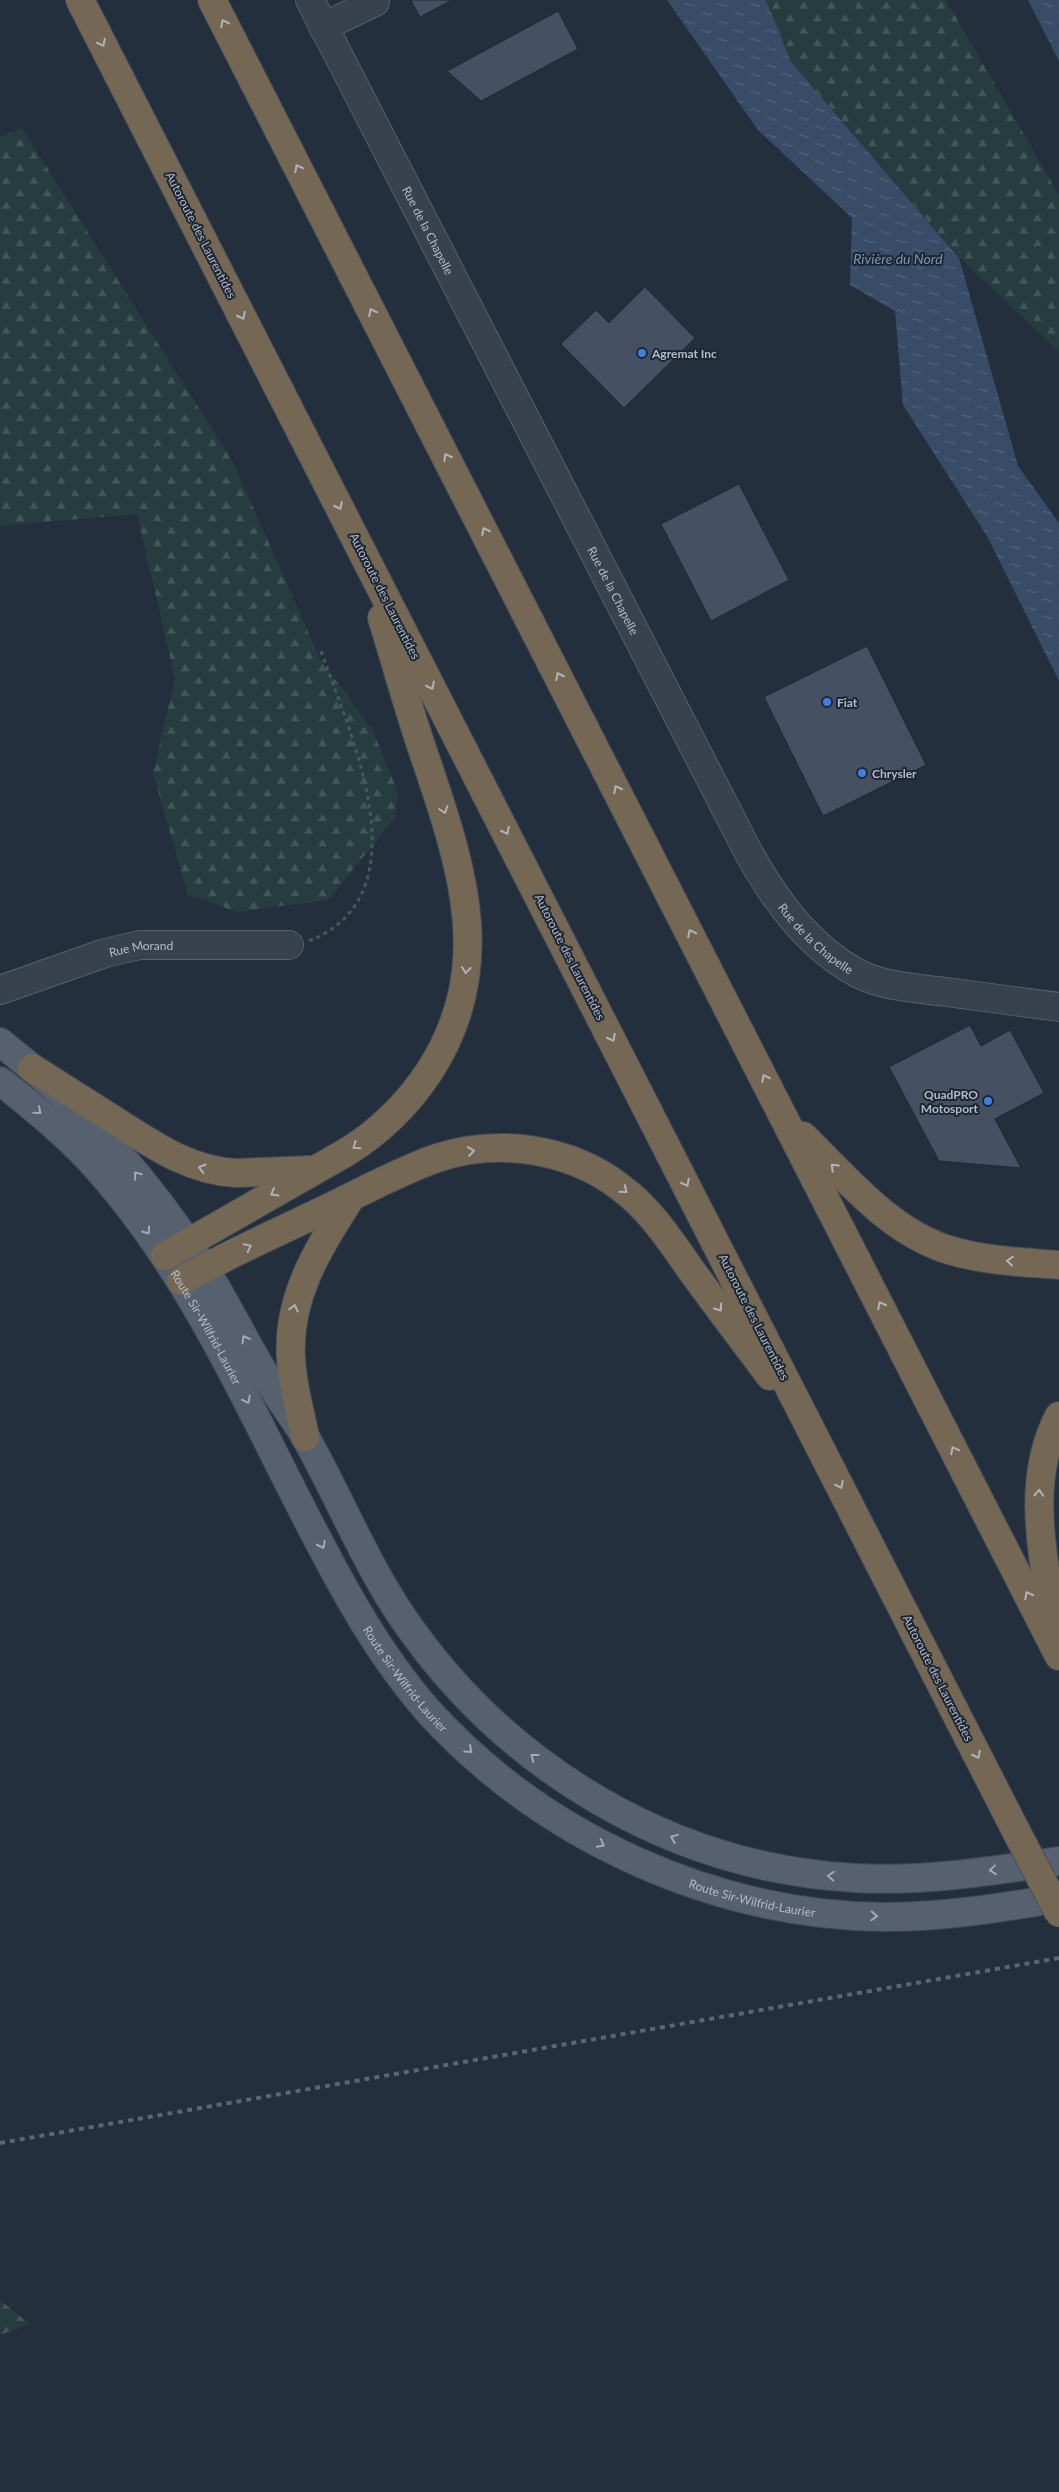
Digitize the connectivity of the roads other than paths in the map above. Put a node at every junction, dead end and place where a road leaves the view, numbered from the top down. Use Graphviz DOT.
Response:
graph roads {
  1 [pos="80,0"];
  2 [pos="212,0"];
  3 [pos="310,0"];
  4 [pos="374,0"];
  5 [pos="324,27"];
  6 [pos="361,550"];
  7 [pos="289,945"];
  8 [pos="0,990"];
  9 [pos="1059,1007"];
  10 [pos="0,1042"];
  11 [pos="32,1068"];
  12 [pos="0,1081"];
  13 [pos="787,1121"];
  14 [pos="316,1169"];
  15 [pos="351,1198"];
  16 [pos="176,1250"];
  17 [pos="1059,1265"];
  18 [pos="193,1275"];
  19 [pos="1059,1416"];
  20 [pos="305,1437"];
  21 [pos="817,1442"];
  22 [pos="1058,1655"];
  23 [pos="1059,1861"];
  24 [pos="1059,1898"];
  25 [pos="1059,1914"];
  1 -- 6 [label="highway, Autoroute des Laurentides, one-way"];
  13 -- 2 [label="highway, one-way"];
  3 -- 5 [label="street, Rue de la Chapelle"];
  4 -- 5 [label="street"];
  5 -- 9 [label="street, Rue de la Chapelle"];
  6 -- 14 [label="highway, one-way"];
  6 -- 21 [label="highway, Autoroute des Laurentides, one-way"];
  7 -- 8 [label="street, Rue Morand"];
  10 -- 11 [label="main road, Route Sir-Wilfrid-Laurier"];
  14 -- 11 [label="highway, one-way"];
  16 -- 11 [label="main road, Route Sir-Wilfrid-Laurier, one-way"];
  12 -- 16 [label="main road, Route Sir-Wilfrid-Laurier, one-way"];
  17 -- 13 [label="highway, one-way"];
  22 -- 13 [label="highway, one-way"];
  14 -- 16 [label="highway, one-way"];
  18 -- 15 [label="highway, one-way"];
  20 -- 15 [label="highway, one-way"];
  15 -- 21 [label="highway, one-way"];
  16 -- 18 [label="main road, Route Sir-Wilfrid-Laurier"];
  20 -- 18 [label="main road, Route Sir-Wilfrid-Laurier, one-way"];
  18 -- 24 [label="main road, Route Sir-Wilfrid-Laurier, one-way"];
  22 -- 19 [label="highway, one-way"];
  23 -- 20 [label="main road, Route Sir-Wilfrid-Laurier, one-way"];
  21 -- 25 [label="highway, Autoroute des Laurentides, one-way, bridge"];
}
